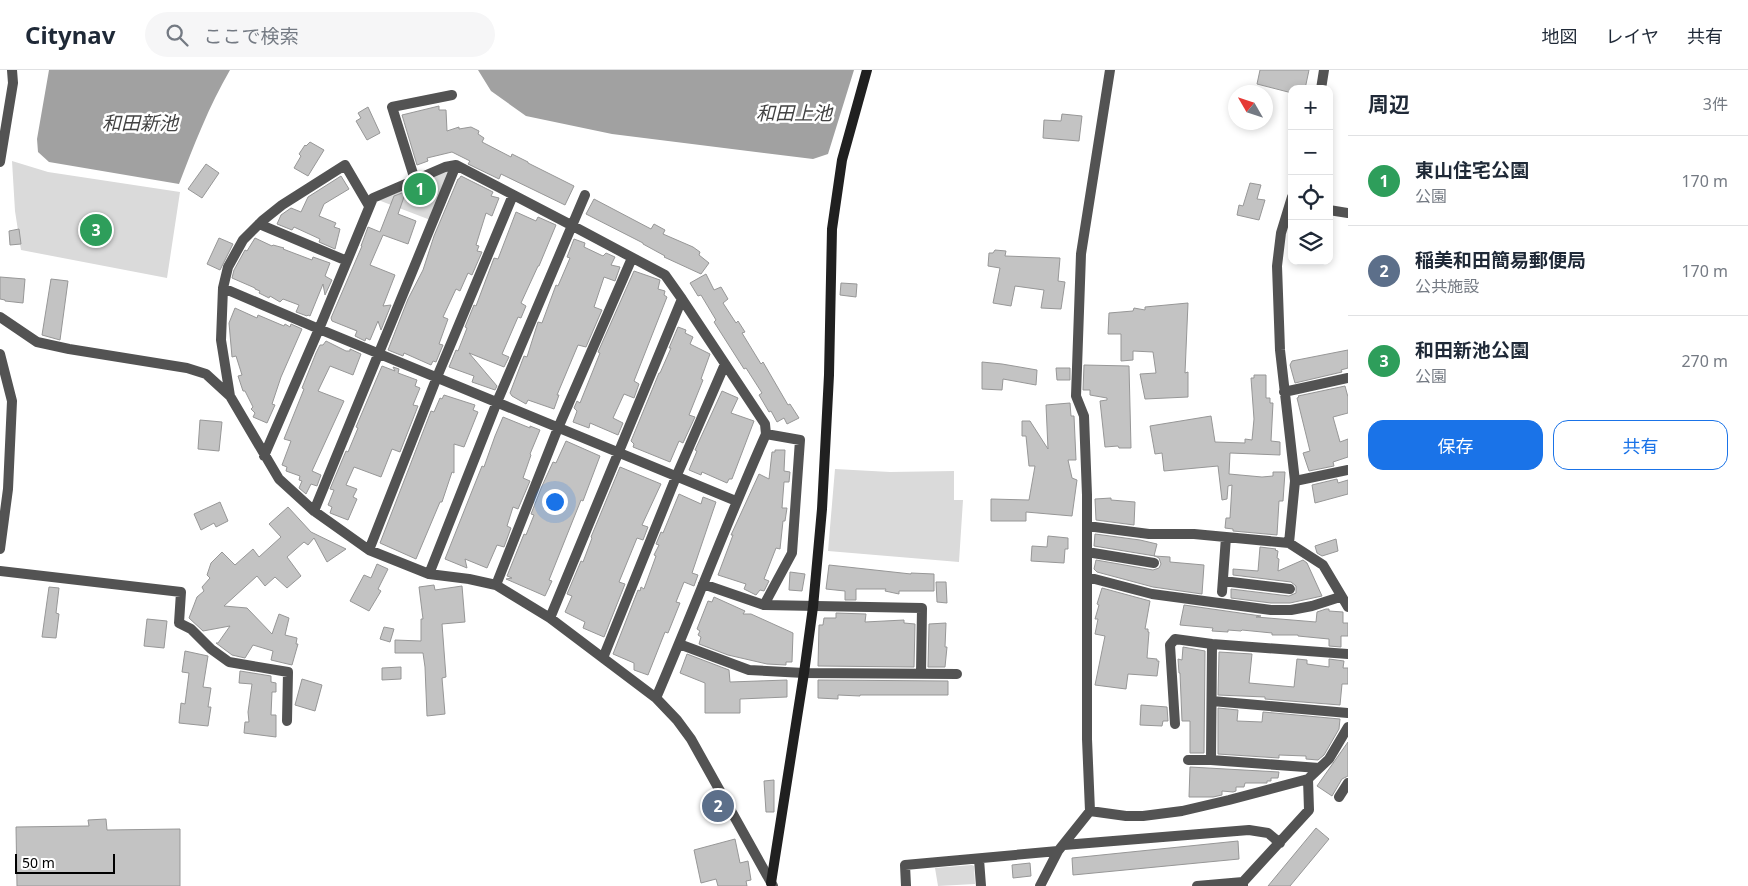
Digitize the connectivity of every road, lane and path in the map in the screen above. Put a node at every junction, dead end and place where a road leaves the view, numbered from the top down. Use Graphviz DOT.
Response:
graph roads {
  1 [pos="12,70"];
  2 [pos="867,70"];
  3 [pos="1110,70"];
  4 [pos="1324,70"];
  5 [pos="1322,85"];
  6 [pos="452,95"];
  7 [pos="3,125"];
  8 [pos="0,162"];
  9 [pos="456,165"];
  10 [pos="415,180"];
  11 [pos="513,195"];
  12 [pos="585,195"];
  13 [pos="368,206"];
  14 [pos="1333,210"];
  15 [pos="1288,211"];
  16 [pos="1348,212"];
  17 [pos="259,224"];
  18 [pos="572,225"];
  19 [pos="632,258"];
  20 [pos="347,261"];
  21 [pos="224,288"];
  22 [pos="682,299"];
  23 [pos="0,317"];
  24 [pos="319,330"];
  25 [pos="379,353"];
  26 [pos="0,354"];
  27 [pos="725,364"];
  28 [pos="2,368"];
  29 [pos="437,377"];
  30 [pos="1348,378"];
  31 [pos="1284,392"];
  32 [pos="230,396"];
  33 [pos="497,402"];
  34 [pos="558,428"];
  35 [pos="766,434"];
  36 [pos="618,452"];
  37 [pos="264,456"];
  38 [pos="1348,470"];
  39 [pos="676,477"];
  40 [pos="1295,481"];
  41 [pos="736,501"];
  42 [pos="314,511"];
  43 [pos="1087,526"];
  44 [pos="1226,537"];
  45 [pos="1289,543"];
  46 [pos="0,549"];
  47 [pos="369,550"];
  48 [pos="1087,552"];
  49 [pos="1154,563"];
  50 [pos="0,571"];
  51 [pos="429,574"];
  52 [pos="1087,577"];
  53 [pos="1223,581"];
  54 [pos="703,584"];
  55 [pos="496,585"];
  56 [pos="1290,589"];
  57 [pos="1222,592"];
  58 [pos="1340,597"];
  59 [pos="764,605"];
  60 [pos="813,607"];
  61 [pos="1348,607"];
  62 [pos="550,618"];
  63 [pos="679,644"];
  64 [pos="1212,644"];
  65 [pos="1348,654"];
  66 [pos="603,658"];
  67 [pos="804,673"];
  68 [pos="921,673"];
  69 [pos="957,674"];
  70 [pos="656,698"];
  71 [pos="1212,702"];
  72 [pos="1348,712"];
  73 [pos="287,721"];
  74 [pos="1174,724"];
  75 [pos="1348,726"];
  76 [pos="1188,760"];
  77 [pos="1211,760"];
  78 [pos="1319,768"];
  79 [pos="1308,779"];
  80 [pos="1348,783"];
  81 [pos="1338,797"];
  82 [pos="1090,811"];
  83 [pos="1280,843"];
  84 [pos="1061,848"];
  85 [pos="979,859"];
  86 [pos="772,884"];
  87 [pos="1243,884"];
  88 [pos="906,886"];
  89 [pos="982,886"];
  90 [pos="1040,886"];
  91 [pos="1197,886"];
  1 -- 7 [label="street"];
  2 -- 60 [label="street"];
  3 -- 43 [label="street"];
  4 -- 5 [label="street"];
  6 -- 10 [label="street"];
  7 -- 8 [label="street"];
  9 -- 10 [label="street"];
  9 -- 11 [label="street"];
  9 -- 25 [label="street"];
  10 -- 13 [label="street"];
  11 -- 18 [label="street"];
  11 -- 29 [label="street"];
  12 -- 18 [label="street"];
  13 -- 17 [label="street"];
  13 -- 20 [label="street"];
  14 -- 16 [label="street"];
  15 -- 31 [label="street"];
  17 -- 20 [label="street"];
  17 -- 21 [label="street"];
  18 -- 19 [label="street"];
  18 -- 33 [label="street"];
  19 -- 22 [label="street"];
  19 -- 34 [label="street"];
  20 -- 24 [label="street"];
  21 -- 24 [label="street"];
  21 -- 32 [label="street"];
  22 -- 27 [label="street"];
  22 -- 36 [label="street"];
  23 -- 32 [label="street"];
  24 -- 25 [label="street"];
  24 -- 37 [label="street"];
  25 -- 29 [label="street"];
  25 -- 42 [label="street"];
  26 -- 28 [label="street"];
  27 -- 35 [label="street"];
  27 -- 39 [label="street"];
  28 -- 46 [label="street"];
  29 -- 33 [label="street"];
  29 -- 47 [label="street"];
  30 -- 31 [label="street"];
  31 -- 40 [label="street"];
  32 -- 37 [label="street"];
  33 -- 34 [label="street"];
  33 -- 51 [label="street"];
  34 -- 36 [label="street"];
  34 -- 55 [label="street"];
  35 -- 41 [label="street"];
  35 -- 59 [label="street"];
  36 -- 39 [label="street"];
  36 -- 62 [label="street"];
  37 -- 42 [label="street"];
  38 -- 40 [label="street"];
  39 -- 41 [label="street"];
  39 -- 66 [label="street"];
  40 -- 45 [label="street"];
  41 -- 54 [label="street"];
  42 -- 47 [label="street"];
  43 -- 44 [label="street"];
  43 -- 48 [label="street"];
  44 -- 45 [label="street"];
  44 -- 53 [label="street"];
  45 -- 58 [label="street"];
  47 -- 51 [label="street"];
  48 -- 49 [label="street"];
  48 -- 52 [label="street"];
  50 -- 73 [label="street"];
  51 -- 55 [label="street"];
  52 -- 58 [label="street"];
  52 -- 82 [label="street"];
  53 -- 56 [label="street"];
  53 -- 57 [label="street"];
  54 -- 59 [label="street"];
  54 -- 63 [label="street"];
  55 -- 62 [label="street"];
  58 -- 61 [label="street"];
  59 -- 60 [label="street"];
  60 -- 67 [label="street"];
  60 -- 68 [label="street"];
  62 -- 66 [label="street"];
  63 -- 67 [label="street"];
  63 -- 70 [label="street"];
  64 -- 65 [label="street"];
  64 -- 71 [label="street"];
  64 -- 74 [label="street"];
  66 -- 70 [label="street"];
  67 -- 68 [label="street"];
  67 -- 86 [label="street"];
  68 -- 69 [label="street"];
  70 -- 86 [label="street"];
  71 -- 72 [label="street"];
  71 -- 77 [label="street"];
  75 -- 78 [label="street"];
  76 -- 77 [label="street"];
  77 -- 78 [label="street"];
  78 -- 79 [label="street"];
  79 -- 82 [label="street"];
  79 -- 83 [label="street"];
  80 -- 81 [label="street"];
  82 -- 84 [label="street"];
  83 -- 84 [label="street"];
  83 -- 87 [label="street"];
  84 -- 85 [label="street"];
  84 -- 90 [label="street"];
  85 -- 88 [label="street"];
  85 -- 89 [label="street"];
  87 -- 91 [label="street"];
}
